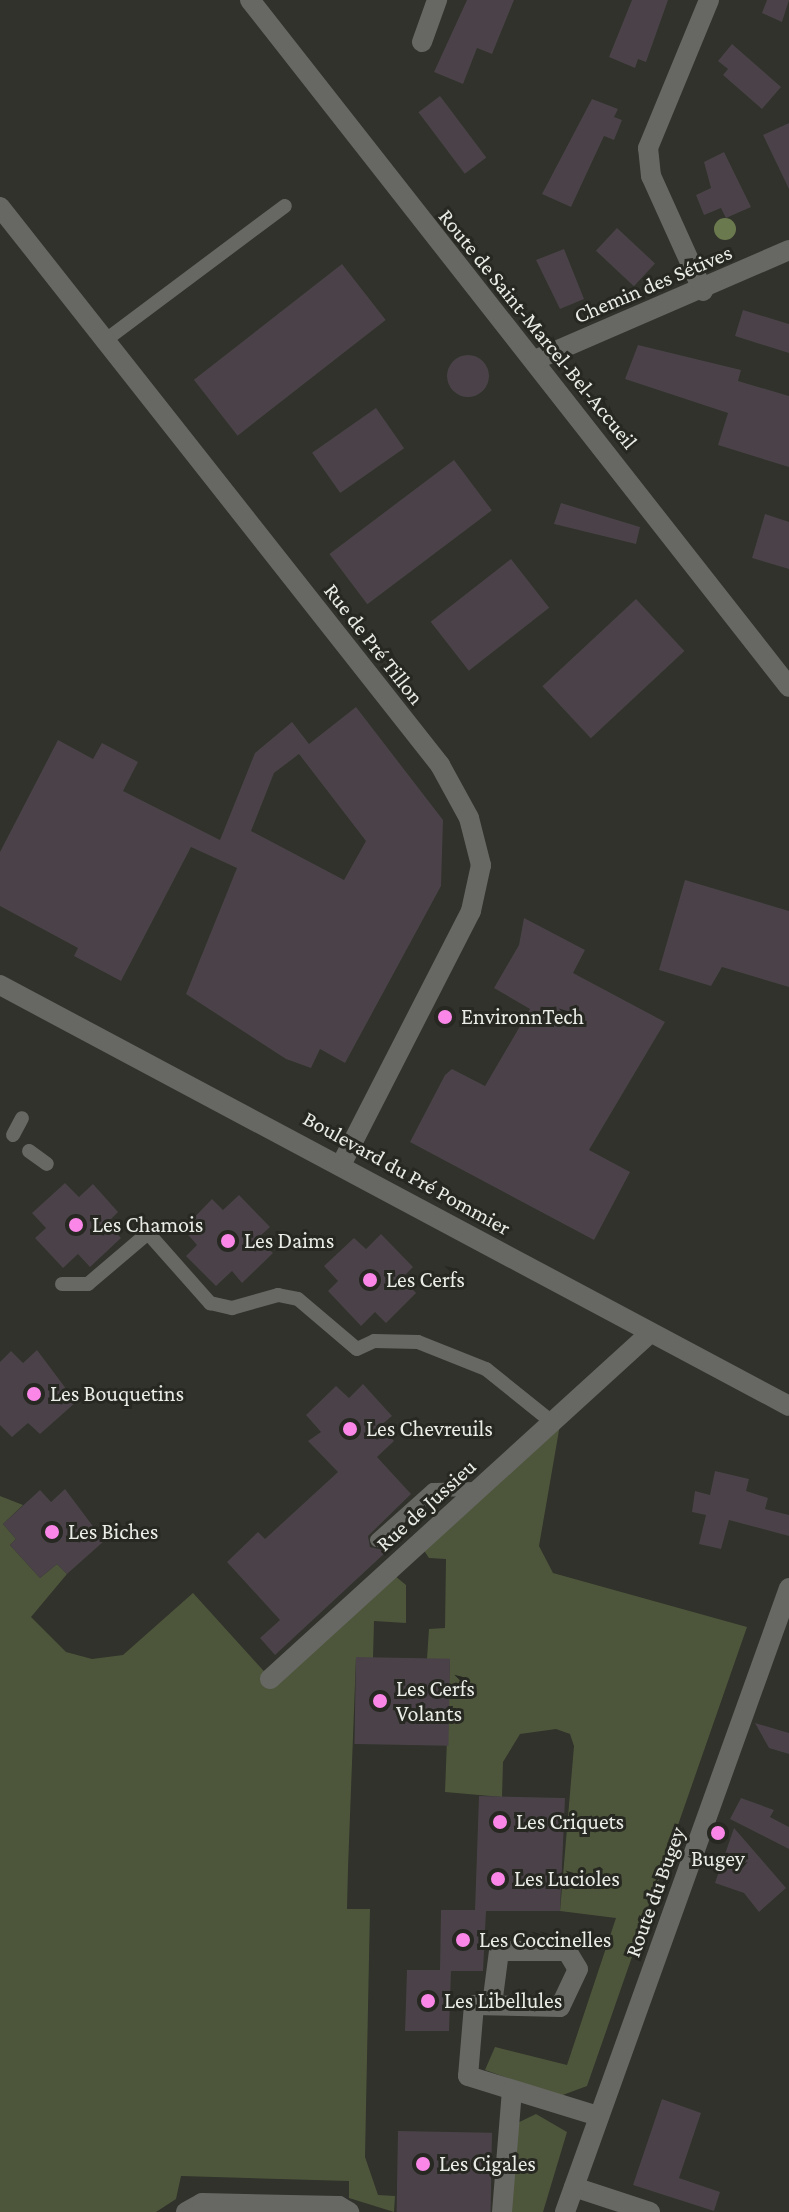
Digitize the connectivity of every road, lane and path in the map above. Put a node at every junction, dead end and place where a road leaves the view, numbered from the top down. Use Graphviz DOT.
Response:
graph roads {
  1 [pos="250,0"];
  2 [pos="437,0"];
  3 [pos="709,0"];
  4 [pos="422,42"];
  5 [pos="285,206"];
  6 [pos="0,207"];
  7 [pos="789,250"];
  8 [pos="703,291"];
  9 [pos="103,342"];
  10 [pos="535,360"];
  11 [pos="789,687"];
  12 [pos="1,988"];
  13 [pos="22,1118"];
  14 [pos="13,1135"];
  15 [pos="29,1151"];
  16 [pos="342,1163"];
  17 [pos="47,1164"];
  18 [pos="62,1284"];
  19 [pos="649,1334"];
  20 [pos="789,1406"];
  21 [pos="552,1422"];
  22 [pos="478,1489"];
  23 [pos="377,1540"];
  24 [pos="789,1588"];
  25 [pos="270,1679"];
  26 [pos="492,2005"];
  27 [pos="512,2090"];
  28 [pos="598,2116"];
  29 [pos="574,2187"];
  30 [pos="186,2212"];
  31 [pos="349,2212"];
  32 [pos="502,2212"];
  33 [pos="565,2212"];
  34 [pos="650,2212"];
  1 -- 10 [label="street, Route de Saint-Marcel-Bel-Accueil"];
  2 -- 4 [label="street"];
  3 -- 8 [label="street"];
  5 -- 9 [label="lane"];
  6 -- 9 [label="street, Rue de Pré Tillon"];
  7 -- 8 [label="street, Chemin des Sétives"];
  8 -- 10 [label="street, Chemin des Sétives"];
  9 -- 16 [label="street, Rue de Pré Tillon"];
  10 -- 11 [label="street, Route de Saint-Marcel-Bel-Accueil"];
  12 -- 16 [label="street, Boulevard du Pré Pommier"];
  13 -- 14 [label="lane"];
  15 -- 17 [label="lane"];
  16 -- 19 [label="street, Boulevard du Pré Pommier"];
  18 -- 21 [label="lane"];
  19 -- 20 [label="street, Boulevard du Pré Pommier"];
  19 -- 21 [label="street, Rue de Jussieu"];
  21 -- 22 [label="street, Rue de Jussieu"];
  22 -- 23 [label="lane"];
  22 -- 25 [label="street, Rue de Jussieu"];
  24 -- 28 [label="street, Route du Bugey"];
  26 -- 26 [label="street"];
  26 -- 27 [label="street"];
  27 -- 28 [label="street"];
  27 -- 32 [label="street"];
  28 -- 29 [label="street, Route du Bugey"];
  29 -- 33 [label="street, Route du Bugey"];
  29 -- 34 [label="street"];
  30 -- 31 [label="street"];
}
